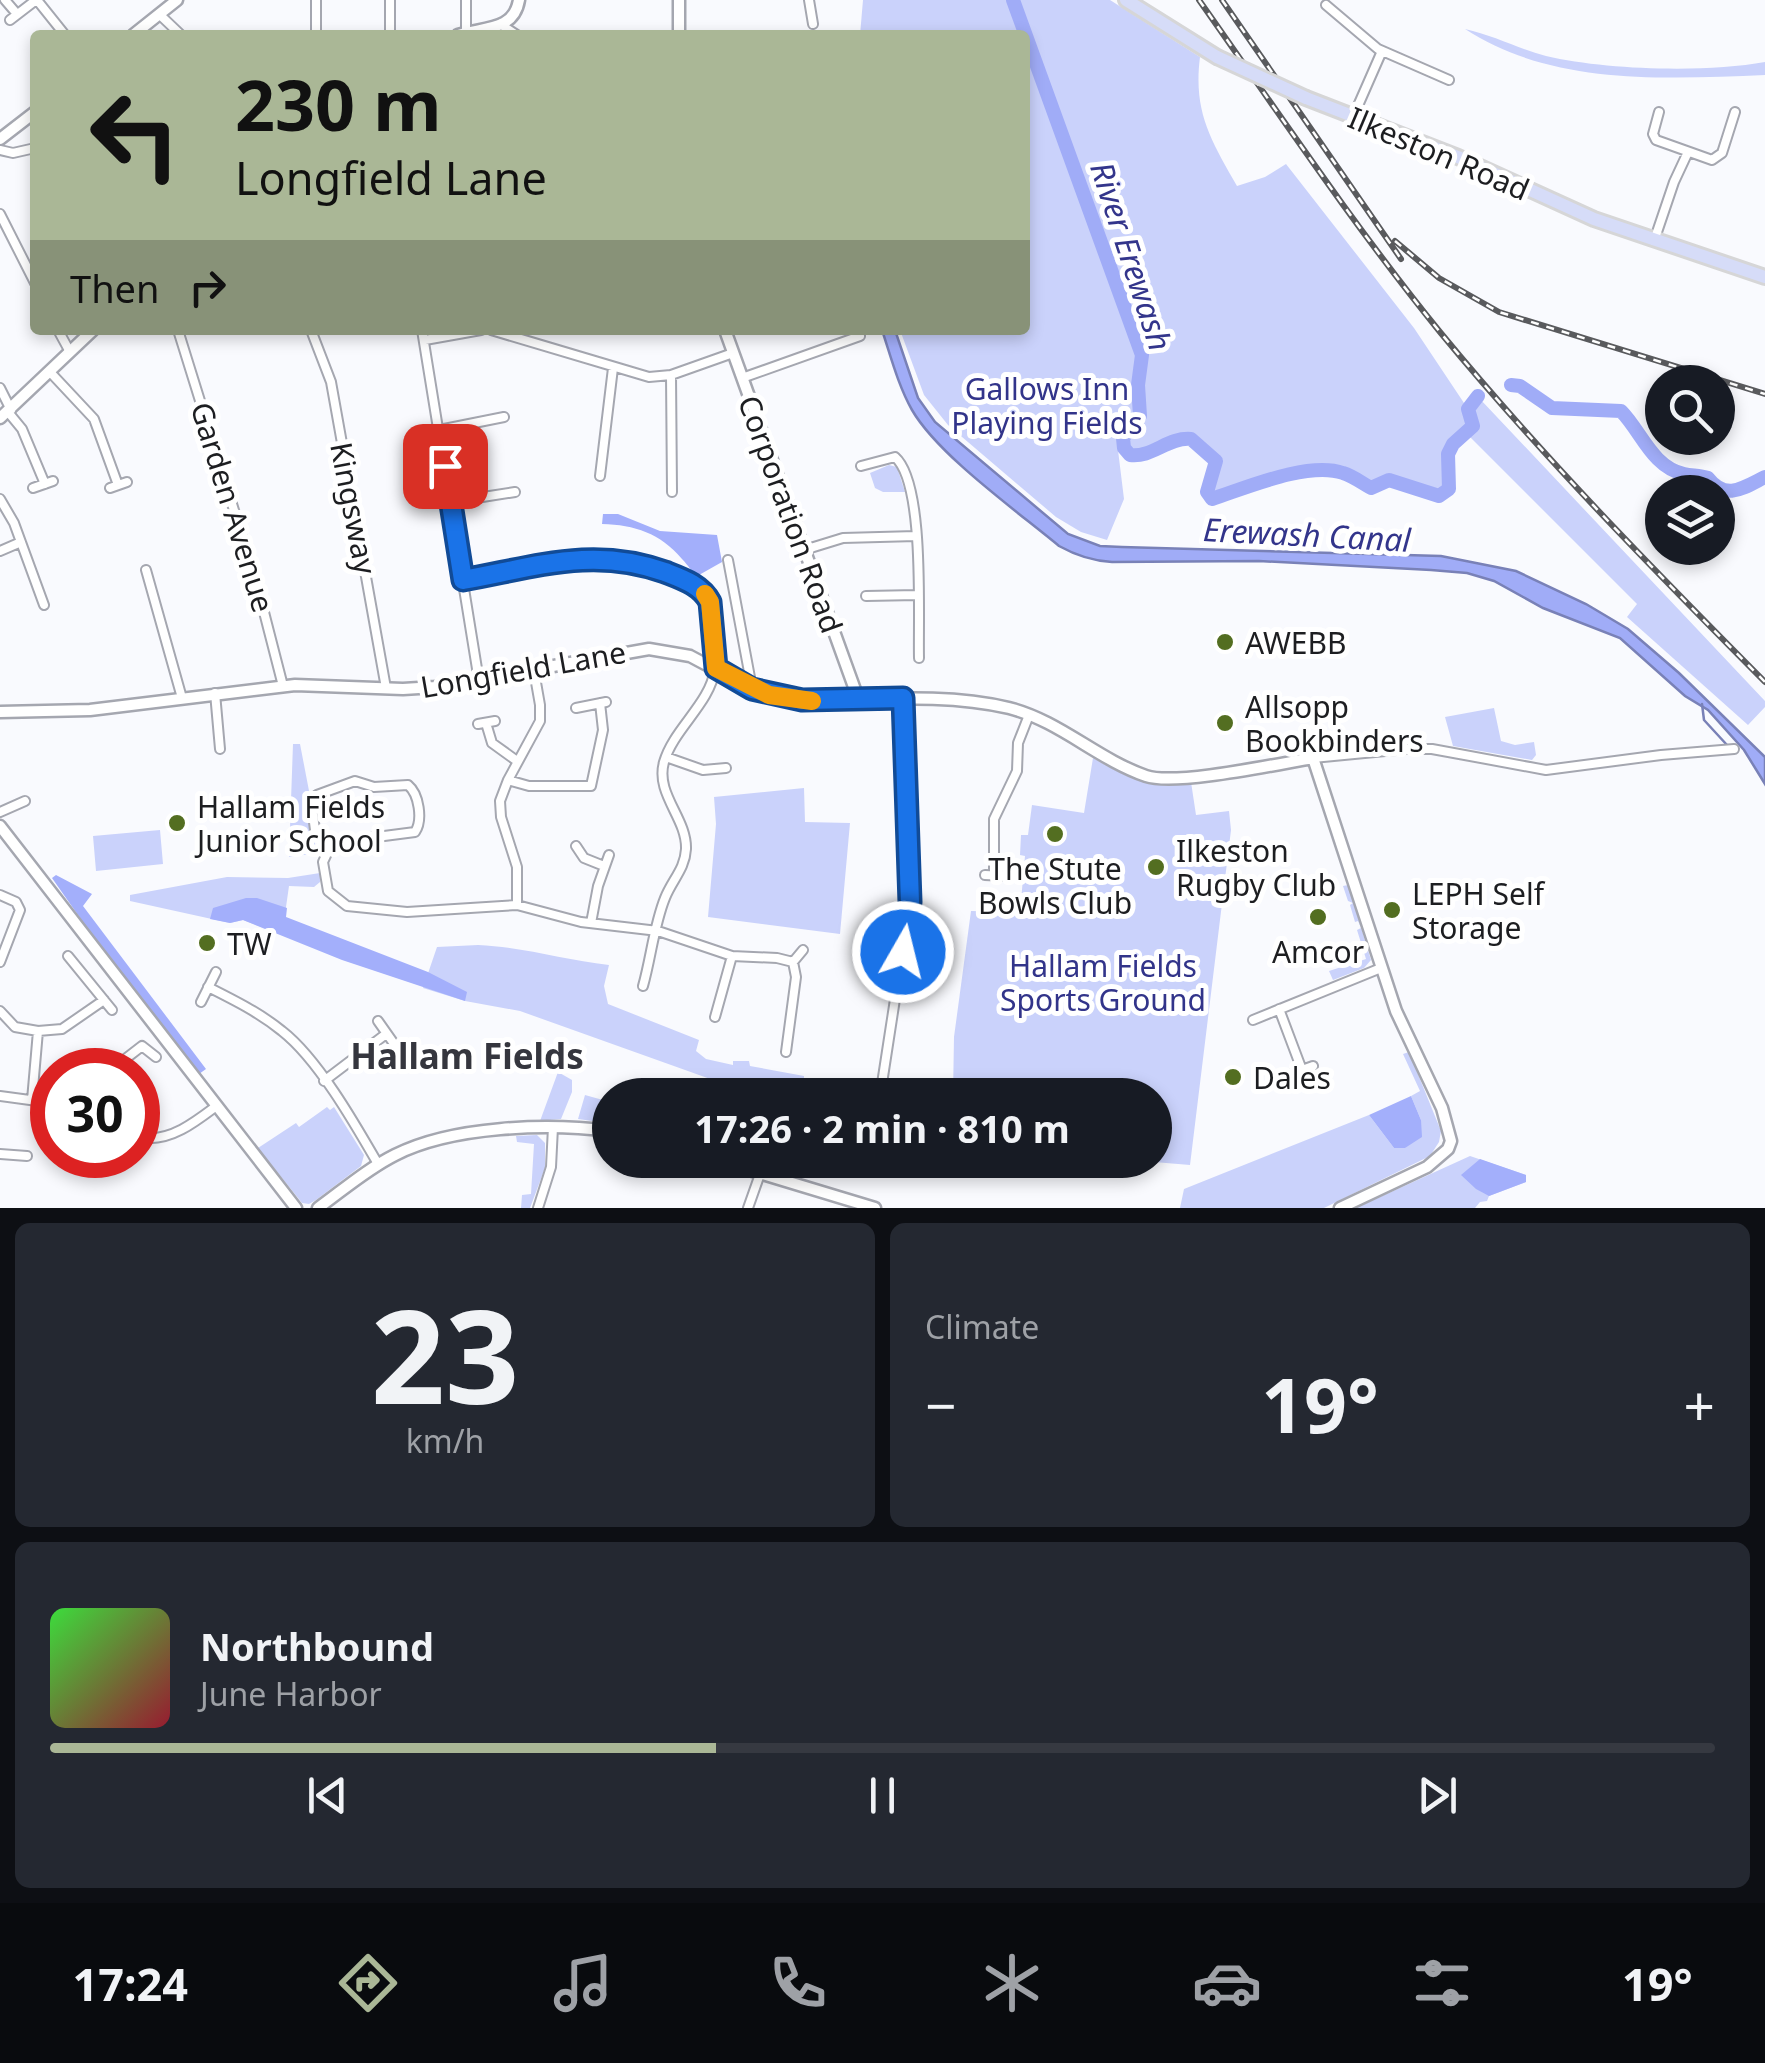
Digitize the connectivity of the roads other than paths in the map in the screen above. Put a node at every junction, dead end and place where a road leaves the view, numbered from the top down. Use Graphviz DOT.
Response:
graph roads {
  1 [pos="5,0"];
  2 [pos="36,0"];
  3 [pos="177,0"];
  4 [pos="316,0"];
  5 [pos="390,0"];
  6 [pos="466,0"];
  7 [pos="519,0"];
  8 [pos="679,0"];
  9 [pos="809,0"];
  10 [pos="1126,0"];
  11 [pos="1326,6"];
  12 [pos="159,14"];
  13 [pos="809,19"];
  14 [pos="500,24"];
  15 [pos="60,30"];
  16 [pos="139,30"];
  17 [pos="176,30"];
  18 [pos="316,30"];
  19 [pos="390,30"];
  20 [pos="462,30"];
  21 [pos="477,30"];
  22 [pos="509,30"];
  23 [pos="679,30"];
  24 [pos="1382,51"];
  25 [pos="1449,80"];
  26 [pos="1656,115"];
  27 [pos="30,116"];
  28 [pos="1736,116"];
  29 [pos="1353,117"];
  30 [pos="0,139"];
  31 [pos="30,149"];
  32 [pos="0,150"];
  33 [pos="1688,152"];
  34 [pos="0,214"];
  35 [pos="1654,242"];
  36 [pos="30,273"];
  37 [pos="1765,277"];
  38 [pos="61,335"];
  39 [pos="88,335"];
  40 [pos="180,335"];
  41 [pos="313,335"];
  42 [pos="423,335"];
  43 [pos="507,335"];
  44 [pos="727,335"];
  45 [pos="860,336"];
  46 [pos="70,352"];
  47 [pos="733,353"];
  48 [pos="613,368"];
  49 [pos="50,372"];
  50 [pos="670,375"];
  51 [pos="742,378"];
  52 [pos="0,388"];
  53 [pos="6,413"];
  54 [pos="504,417"];
  55 [pos="440,430"];
  56 [pos="866,462"];
  57 [pos="600,476"];
  58 [pos="118,485"];
  59 [pos="32,488"];
  60 [pos="515,492"];
  61 [pos="672,492"];
  62 [pos="0,499"];
  63 [pos="451,502"];
  64 [pos="916,536"];
  65 [pos="21,542"];
  66 [pos="804,550"];
  67 [pos="0,551"];
  68 [pos="728,560"];
  69 [pos="146,570"];
  70 [pos="463,580"];
  71 [pos="917,595"];
  72 [pos="866,596"];
  73 [pos="45,600"];
  74 [pos="906,649"];
  75 [pos="716,668"];
  76 [pos="534,671"];
  77 [pos="479,681"];
  78 [pos="282,686"];
  79 [pos="386,688"];
  80 [pos="752,689"];
  81 [pos="215,693"];
  82 [pos="182,698"];
  83 [pos="858,698"];
  84 [pos="903,698"];
  85 [pos="576,708"];
  86 [pos="0,712"];
  87 [pos="1029,715"];
  88 [pos="486,723"];
  89 [pos="220,749"];
  90 [pos="1734,750"];
  91 [pos="666,758"];
  92 [pos="1313,758"];
  93 [pos="517,760"];
  94 [pos="726,768"];
  95 [pos="508,780"];
  96 [pos="591,786"];
  97 [pos="601,787"];
  98 [pos="25,801"];
  99 [pos="0,812"];
  100 [pos="0,826"];
  101 [pos="575,846"];
  102 [pos="329,849"];
  103 [pos="608,855"];
  104 [pos="604,866"];
  105 [pos="995,875"];
  106 [pos="0,895"];
  107 [pos="516,905"];
  108 [pos="591,924"];
  109 [pos="658,932"];
  110 [pos="802,950"];
  111 [pos="68,956"];
  112 [pos="732,956"];
  113 [pos="0,962"];
  114 [pos="793,962"];
  115 [pos="1381,968"];
  116 [pos="216,972"];
  117 [pos="208,987"];
  118 [pos="643,987"];
  119 [pos="104,1000"];
  120 [pos="201,1002"];
  121 [pos="1279,1009"];
  122 [pos="112,1010"];
  123 [pos="0,1012"];
  124 [pos="715,1017"];
  125 [pos="1253,1020"];
  126 [pos="378,1021"];
  127 [pos="38,1031"];
  128 [pos="386,1034"];
  129 [pos="37,1048"];
  130 [pos="397,1048"];
  131 [pos="786,1052"];
  132 [pos="1312,1066"];
  133 [pos="1302,1070"];
  134 [pos="1283,1077"];
  135 [pos="882,1078"];
  136 [pos="324,1081"];
  137 [pos="0,1096"];
  138 [pos="30,1100"];
  139 [pos="215,1108"];
  140 [pos="553,1127"];
  141 [pos="592,1130"];
  142 [pos="160,1139"];
  143 [pos="0,1154"];
  144 [pos="15,1155"];
  145 [pos="27,1156"];
  146 [pos="378,1164"];
  147 [pos="14,1167"];
  148 [pos="759,1178"];
  149 [pos="774,1178"];
  150 [pos="296,1208"];
  151 [pos="318,1208"];
  152 [pos="538,1208"];
  153 [pos="748,1208"];
  154 [pos="875,1208"];
  155 [pos="1340,1208"];
  1 -- 2 [label="street"];
  2 -- 15 [label="street"];
  3 -- 12 [label="street"];
  4 -- 18 [label="street"];
  5 -- 19 [label="street"];
  6 -- 20 [label="street"];
  7 -- 14 [label="street"];
  8 -- 23 [label="street"];
  9 -- 13 [label="street"];
  10 -- 29 [label="main road, Ilkeston Road, bridge"];
  11 -- 24 [label="street"];
  12 -- 16 [label="street"];
  12 -- 17 [label="street"];
  14 -- 21 [label="street"];
  14 -- 22 [label="street"];
  24 -- 25 [label="street"];
  24 -- 29 [label="street"];
  26 -- 33 [label="street"];
  27 -- 30 [label="street"];
  28 -- 33 [label="street"];
  29 -- 35 [label="main road, Ilkeston Road"];
  31 -- 32 [label="street"];
  33 -- 35 [label="street"];
  34 -- 36 [label="street"];
  35 -- 37 [label="main road, Ilkeston Road"];
  38 -- 46 [label="street"];
  39 -- 46 [label="street"];
  40 -- 78 [label="street, Garden Avenue"];
  41 -- 79 [label="street, Kingsway"];
  42 -- 55 [label="street"];
  43 -- 48 [label="street"];
  44 -- 47 [label="street, Corporation Road"];
  45 -- 51 [label="street"];
  46 -- 49 [label="street"];
  47 -- 50 [label="street"];
  47 -- 51 [label="street, Corporation Road"];
  48 -- 50 [label="street"];
  48 -- 57 [label="street"];
  49 -- 53 [label="street"];
  49 -- 58 [label="street"];
  50 -- 61 [label="street"];
  51 -- 66 [label="street, Corporation Road"];
  52 -- 53 [label="street"];
  53 -- 59 [label="street"];
  54 -- 55 [label="street"];
  55 -- 63 [label="street"];
  56 -- 64 [label="street"];
  60 -- 63 [label="street"];
  62 -- 65 [label="street"];
  63 -- 70 [label="street"];
  64 -- 66 [label="street"];
  64 -- 71 [label="street"];
  65 -- 67 [label="street"];
  65 -- 73 [label="street"];
  66 -- 83 [label="street, Corporation Road"];
  68 -- 80 [label="street"];
  69 -- 82 [label="street"];
  70 -- 75 [label="street"];
  70 -- 77 [label="street"];
  71 -- 72 [label="street"];
  71 -- 74 [label="street"];
  75 -- 76 [label="street, Longfield Lane"];
  75 -- 80 [label="street, Longfield Lane"];
  75 -- 91 [label="street"];
  76 -- 77 [label="street, Longfield Lane"];
  76 -- 93 [label="street"];
  77 -- 79 [label="street, Longfield Lane"];
  78 -- 79 [label="street, Longfield Lane"];
  78 -- 81 [label="street, Longfield Lane"];
  80 -- 83 [label="street, Longfield Lane"];
  81 -- 82 [label="street, Longfield Lane"];
  81 -- 89 [label="street"];
  82 -- 86 [label="street, Longfield Lane"];
  83 -- 84 [label="street, Longfield Lane"];
  84 -- 87 [label="street, Longfield Lane"];
  84 -- 135 [label="street"];
  85 -- 96 [label="street"];
  87 -- 92 [label="street, Longfield Lane"];
  87 -- 105 [label="street"];
  88 -- 93 [label="street"];
  90 -- 92 [label="street"];
  91 -- 94 [label="street"];
  91 -- 109 [label="street"];
  92 -- 115 [label="street"];
  93 -- 95 [label="street"];
  95 -- 96 [label="street"];
  95 -- 107 [label="street"];
  96 -- 97 [label="street"];
  98 -- 99 [label="street"];
  100 -- 139 [label="street"];
  101 -- 104 [label="street"];
  102 -- 102 [label="street"];
  102 -- 107 [label="street"];
  103 -- 104 [label="street"];
  104 -- 108 [label="street"];
  106 -- 113 [label="street"];
  107 -- 108 [label="street"];
  108 -- 109 [label="street"];
  109 -- 112 [label="street"];
  109 -- 118 [label="street"];
  110 -- 114 [label="street"];
  111 -- 119 [label="street"];
  112 -- 114 [label="street"];
  112 -- 124 [label="street"];
  114 -- 131 [label="street"];
  115 -- 121 [label="street"];
  115 -- 155 [label="street"];
  116 -- 117 [label="street"];
  117 -- 120 [label="street"];
  117 -- 136 [label="street"];
  119 -- 122 [label="street"];
  119 -- 127 [label="street"];
  121 -- 125 [label="street"];
  121 -- 133 [label="street"];
  123 -- 127 [label="street"];
  126 -- 128 [label="street"];
  127 -- 129 [label="street"];
  128 -- 130 [label="street"];
  128 -- 136 [label="street"];
  132 -- 133 [label="street"];
  133 -- 134 [label="street"];
  136 -- 146 [label="street"];
  137 -- 138 [label="street"];
  139 -- 142 [label="street"];
  139 -- 150 [label="street"];
  140 -- 141 [label="street"];
  140 -- 146 [label="street"];
  140 -- 152 [label="street"];
  143 -- 144 [label="street"];
  144 -- 145 [label="street"];
  144 -- 147 [label="street"];
  146 -- 151 [label="street"];
  148 -- 153 [label="street"];
  149 -- 154 [label="street"];
}
